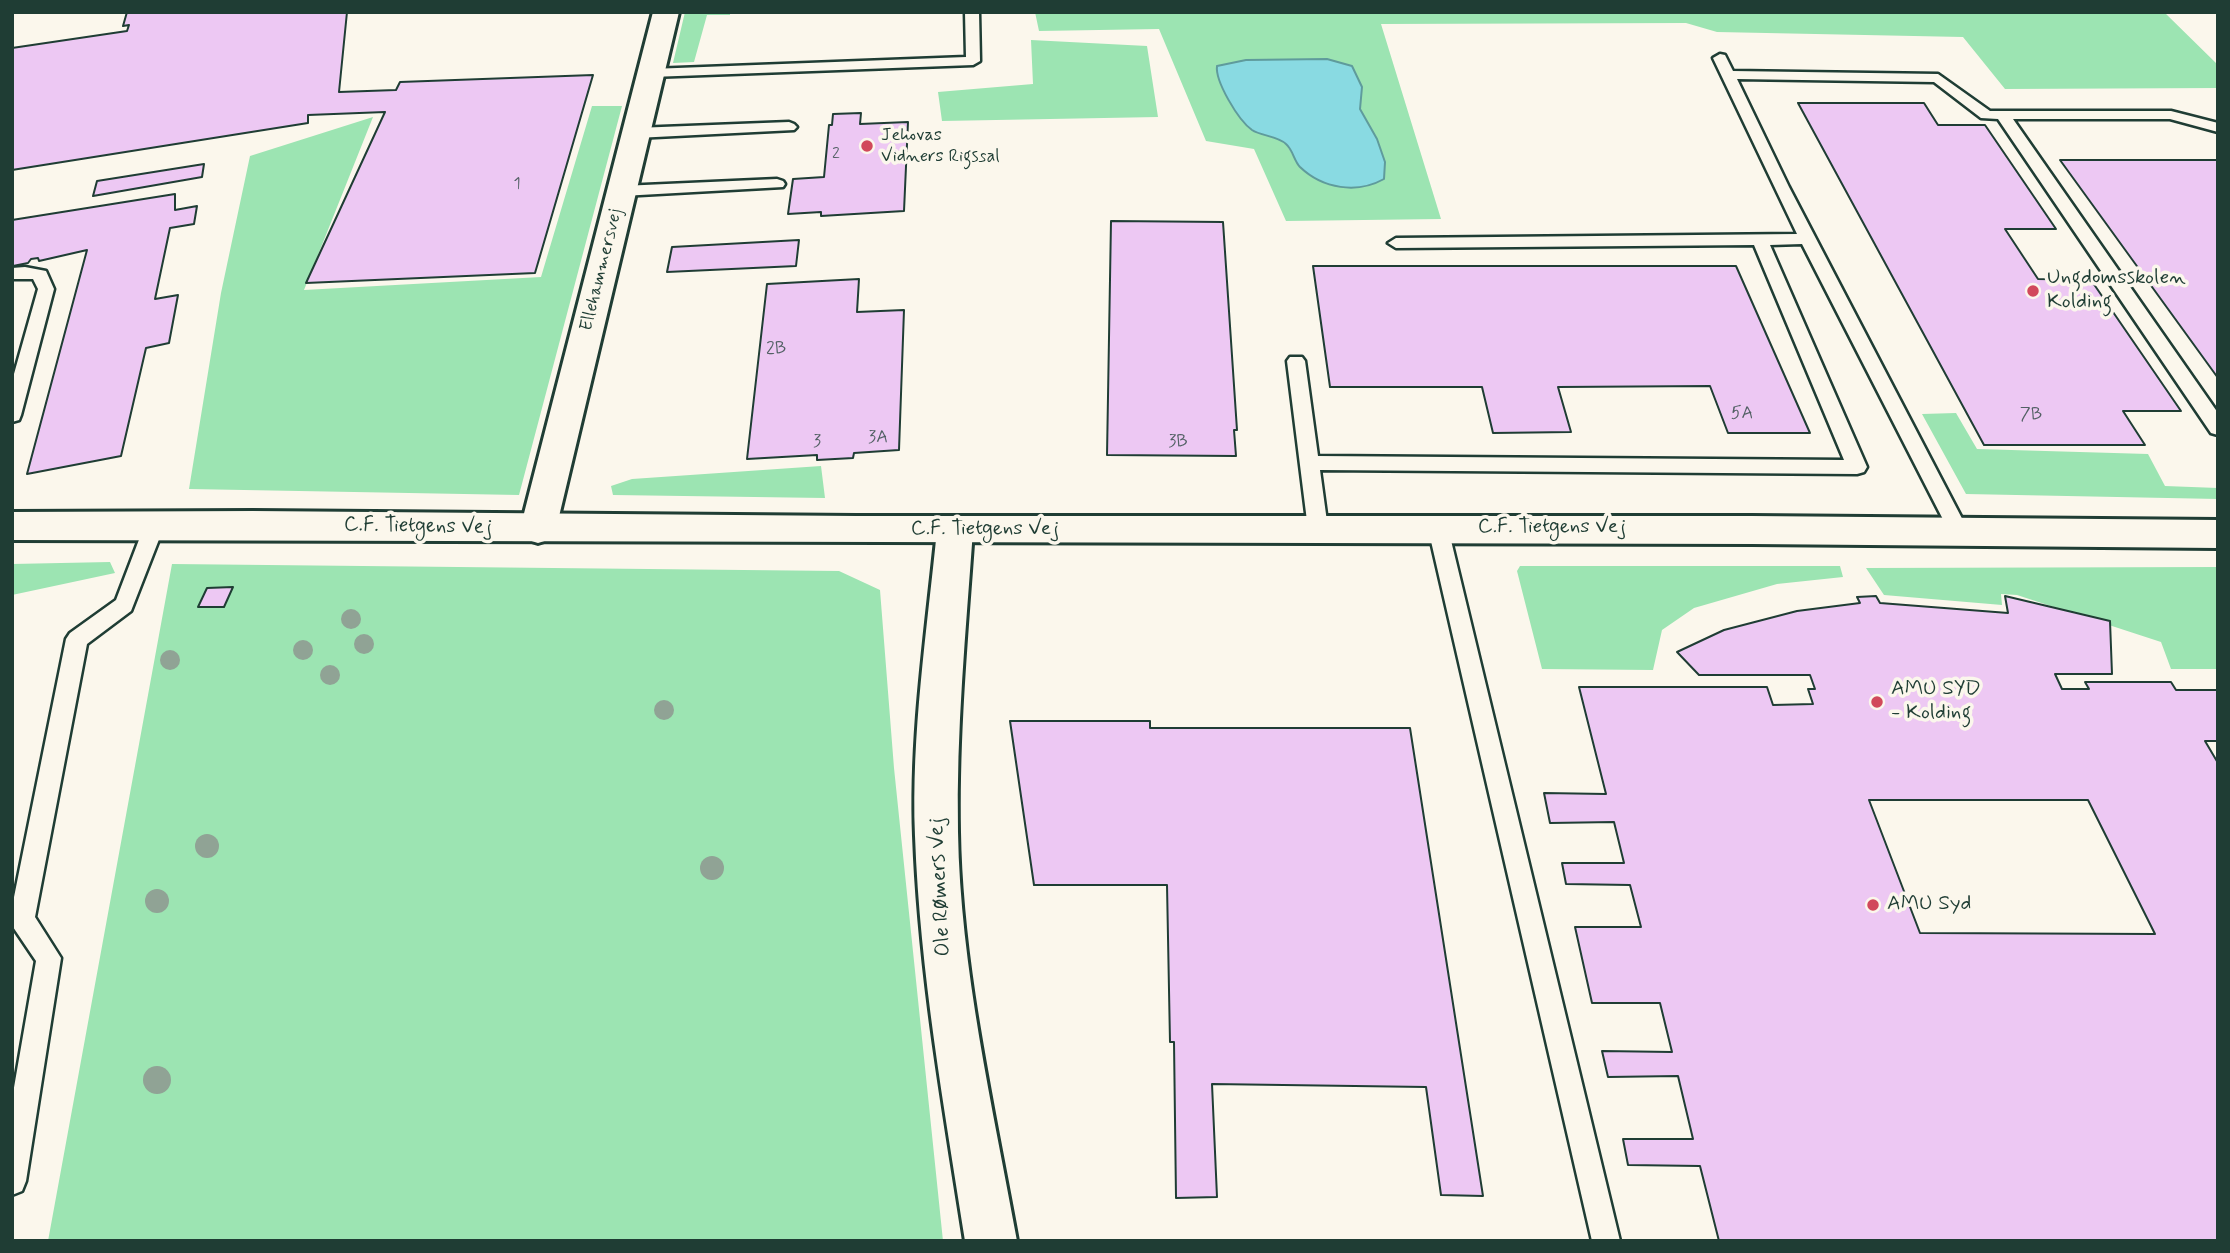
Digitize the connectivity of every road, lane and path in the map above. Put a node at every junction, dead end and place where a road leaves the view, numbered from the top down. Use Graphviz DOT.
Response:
graph roads {
  1 [pos="666,12"];
  2 [pos="972,12"];
  3 [pos="1720,58"];
  4 [pos="651,74"];
  5 [pos="1728,75"];
  6 [pos="2002,115"];
  7 [pos="789,127"];
  8 [pos="2218,128"];
  9 [pos="636,133"];
  10 [pos="778,184"];
  11 [pos="622,191"];
  12 [pos="1808,239"];
  13 [pos="1760,240"];
  14 [pos="1396,243"];
  15 [pos="12,274"];
  16 [pos="1296,361"];
  17 [pos="12,415"];
  18 [pos="2218,428"];
  19 [pos="1310,463"];
  20 [pos="155,524"];
  21 [pos="12,526"];
  22 [pos="538,528"];
  23 [pos="1438,528"];
  24 [pos="1318,529"];
  25 [pos="955,530"];
  26 [pos="1958,530"];
  27 [pos="2218,534"];
  28 [pos="12,1181"];
  29 [pos="991,1241"];
  30 [pos="1606,1241"];
  1 -- 4 [label="street, Ellehammersvej"];
  2 -- 4 [label="lane"];
  3 -- 5 [label="lane"];
  4 -- 9 [label="street, Ellehammersvej"];
  5 -- 6 [label="lane"];
  5 -- 12 [label="lane"];
  6 -- 8 [label="lane"];
  6 -- 18 [label="lane"];
  7 -- 9 [label="lane"];
  9 -- 11 [label="street, Ellehammersvej"];
  10 -- 11 [label="lane"];
  11 -- 22 [label="street, Ellehammersvej"];
  12 -- 13 [label="lane"];
  12 -- 26 [label="lane"];
  13 -- 14 [label="lane"];
  13 -- 19 [label="lane"];
  15 -- 17 [label="lane"];
  16 -- 19 [label="lane"];
  19 -- 24 [label="lane"];
  20 -- 21 [label="street, C.F. Tietgens Vej"];
  20 -- 22 [label="street, C.F. Tietgens Vej"];
  20 -- 28 [label="lane"];
  22 -- 25 [label="street, C.F. Tietgens Vej"];
  23 -- 24 [label="street, C.F. Tietgens Vej"];
  23 -- 26 [label="street, C.F. Tietgens Vej"];
  23 -- 30 [label="lane"];
  24 -- 25 [label="street, C.F. Tietgens Vej"];
  25 -- 29 [label="street, Ole Rømers Vej"];
  26 -- 27 [label="street, C.F. Tietgens Vej"];
}
